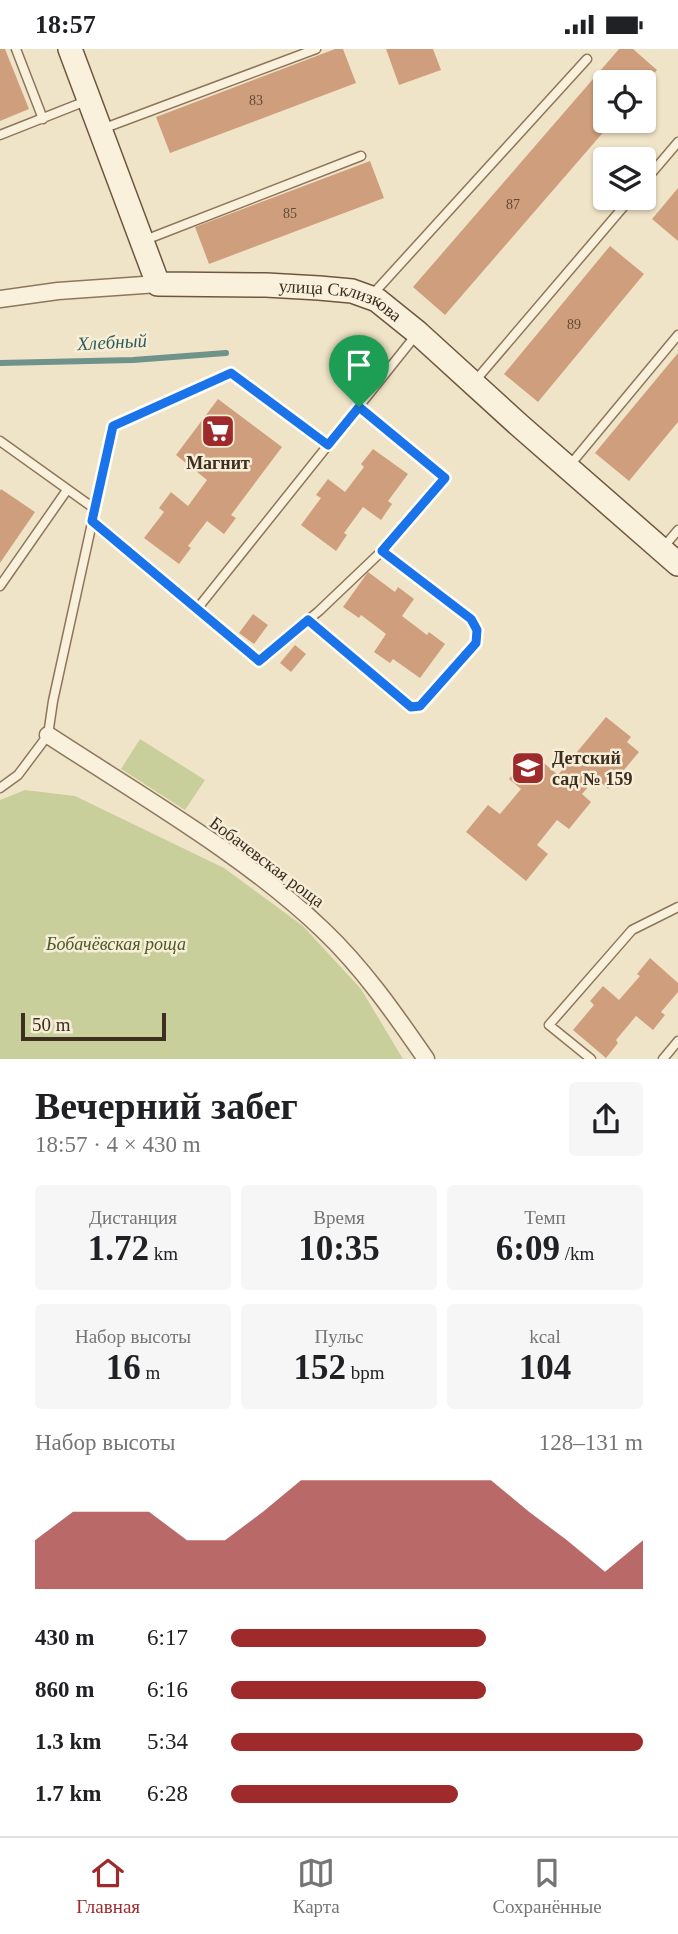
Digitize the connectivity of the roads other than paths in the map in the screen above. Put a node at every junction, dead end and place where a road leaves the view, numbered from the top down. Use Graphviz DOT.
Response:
graph roads {
  1 [pos="16,49"];
  2 [pos="70,49"];
  3 [pos="316,49"];
  4 [pos="587,59"];
  5 [pos="89,100"];
  6 [pos="43,119"];
  7 [pos="100,130"];
  8 [pos="0,135"];
  9 [pos="678,142"];
  10 [pos="361,156"];
  11 [pos="656,169"];
  12 [pos="621,210"];
  13 [pos="142,241"];
  14 [pos="158,284"];
  15 [pos="371,297"];
  16 [pos="0,299"];
  17 [pos="418,333"];
  18 [pos="678,335"];
  19 [pos="473,384"];
  20 [pos="359,407"];
  21 [pos="0,441"];
  22 [pos="328,445"];
  23 [pos="567,468"];
  24 [pos="67,490"];
  25 [pos="95,509"];
  26 [pos="92,521"];
  27 [pos="678,530"];
  28 [pos="382,551"];
  29 [pos="670,556"];
  30 [pos="0,586"];
  31 [pos="197,609"];
  32 [pos="308,620"];
  33 [pos="48,735"];
  34 [pos="0,787"];
  35 [pos="678,907"];
  36 [pos="678,1041"];
  37 [pos="426,1059"];
  38 [pos="590,1059"];
  39 [pos="663,1059"];
  1 -- 6 [label="lane"];
  2 -- 5 [label="street"];
  3 -- 7 [label="lane"];
  4 -- 15 [label="lane"];
  5 -- 6 [label="lane"];
  5 -- 7 [label="street"];
  6 -- 8 [label="lane"];
  7 -- 13 [label="street"];
  9 -- 11 [label="lane"];
  10 -- 13 [label="lane"];
  12 -- 19 [label="lane"];
  13 -- 14 [label="street"];
  14 -- 15 [label="street, улица Склизкова"];
  14 -- 16 [label="street"];
  15 -- 17 [label="street, улица Склизкова"];
  17 -- 19 [label="street, улица Склизкова"];
  17 -- 20 [label="lane"];
  18 -- 23 [label="lane"];
  19 -- 23 [label="street, улица Склизкова"];
  20 -- 22 [label="lane"];
  20 -- 28 [label="lane"];
  21 -- 24 [label="lane"];
  22 -- 25 [label="lane"];
  22 -- 31 [label="lane"];
  23 -- 29 [label="street, улица Склизкова"];
  24 -- 25 [label="lane"];
  24 -- 30 [label="lane"];
  25 -- 26 [label="lane"];
  26 -- 31 [label="lane"];
  26 -- 33 [label="lane"];
  27 -- 29 [label="lane"];
  28 -- 32 [label="lane"];
  28 -- 32 [label="lane"];
  31 -- 32 [label="lane"];
  33 -- 34 [label="lane"];
  33 -- 37 [label="street, Бобачевская роща"];
  35 -- 38 [label="lane"];
  36 -- 39 [label="lane"];
}
